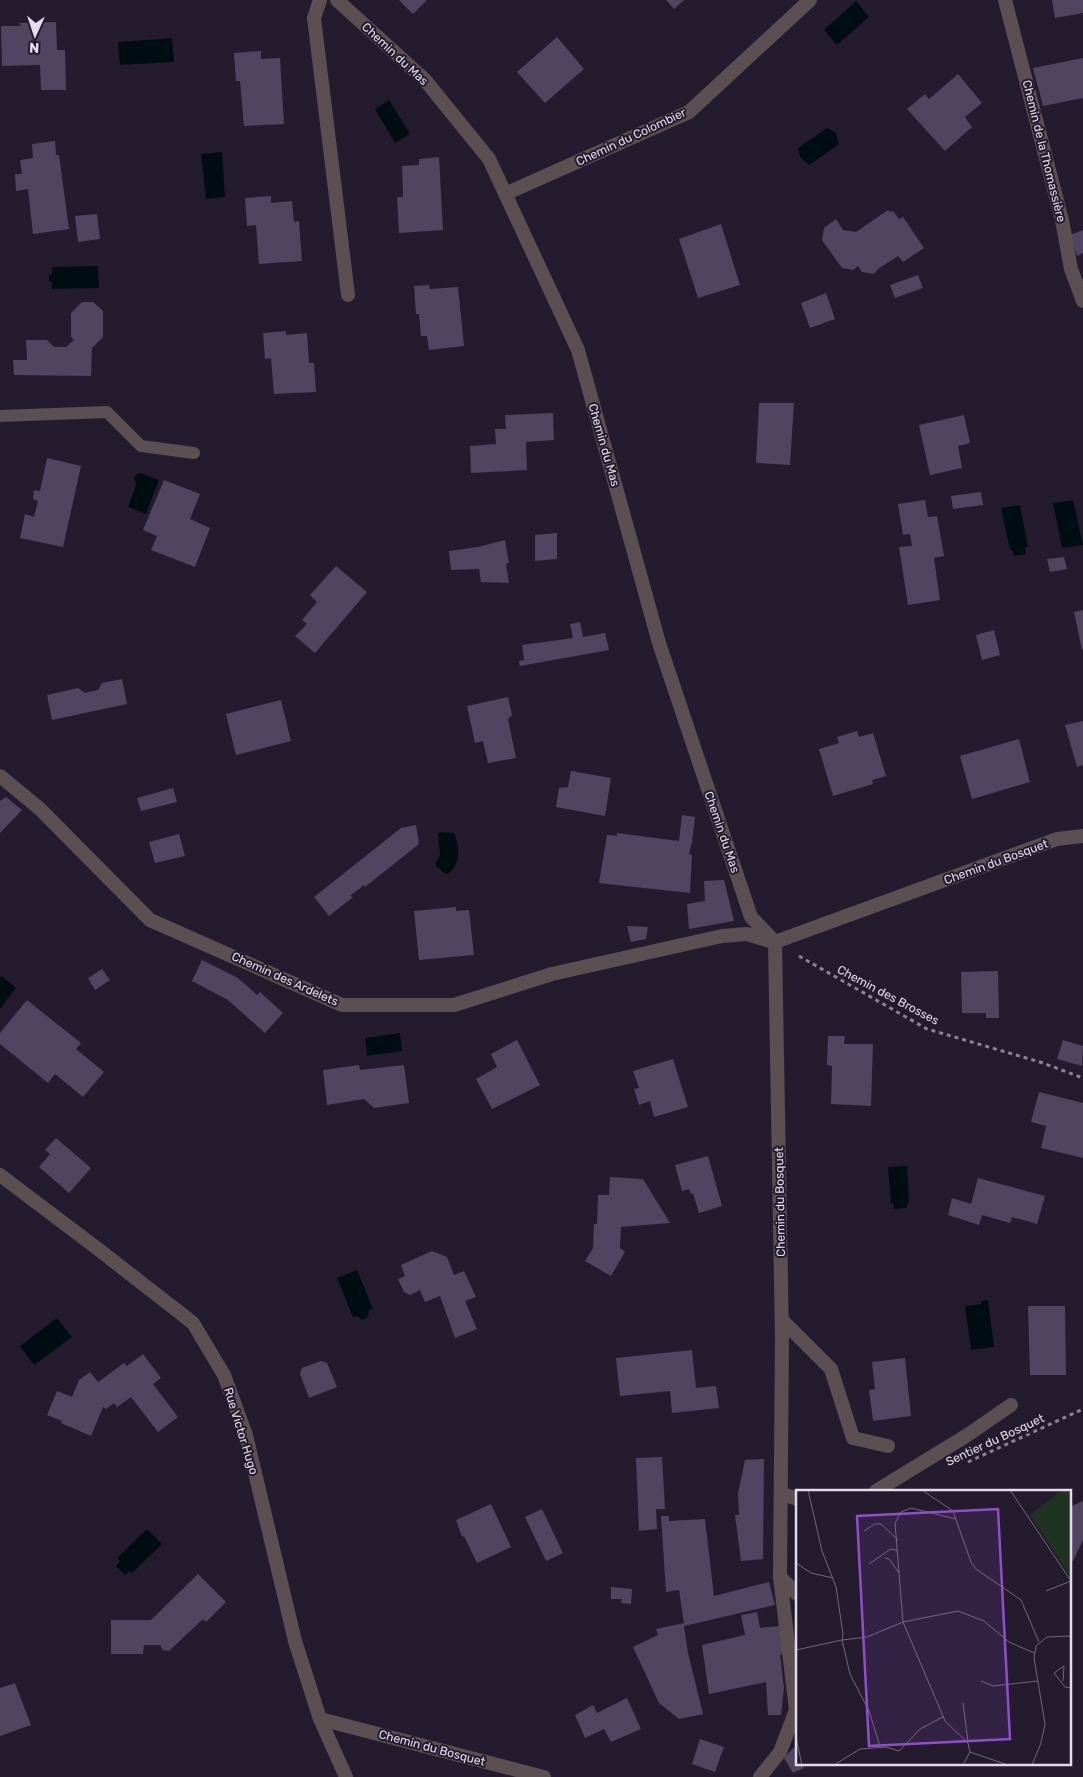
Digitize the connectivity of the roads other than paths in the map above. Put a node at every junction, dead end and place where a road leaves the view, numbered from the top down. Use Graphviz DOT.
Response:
graph roads {
  1 [pos="320,0"];
  2 [pos="337,0"];
  3 [pos="810,0"];
  4 [pos="1005,0"];
  5 [pos="505,194"];
  6 [pos="348,295"];
  7 [pos="1083,301"];
  8 [pos="0,416"];
  9 [pos="194,453"];
  10 [pos="0,776"];
  11 [pos="1083,836"];
  12 [pos="775,942"];
  13 [pos="0,1175"];
  14 [pos="782,1320"];
  15 [pos="1010,1405"];
  16 [pos="888,1446"];
  17 [pos="878,1490"];
  18 [pos="781,1493"];
  19 [pos="796,1499"];
  20 [pos="780,1577"];
  21 [pos="796,1593"];
  22 [pos="320,1719"];
  23 [pos="346,1777"];
  24 [pos="544,1777"];
  25 [pos="760,1777"];
  1 -- 6 [label="street"];
  2 -- 5 [label="street, Chemin du Mas"];
  3 -- 5 [label="street, Chemin du Colombier"];
  4 -- 7 [label="street, Chemin de la Thomassière"];
  5 -- 12 [label="street, Chemin du Mas"];
  8 -- 9 [label="lane"];
  10 -- 12 [label="street, Chemin des Ardelets"];
  11 -- 12 [label="street, Chemin du Bosquet"];
  12 -- 14 [label="street, Chemin du Bosquet"];
  13 -- 22 [label="street, Rue Victor Hugo"];
  14 -- 16 [label="street"];
  14 -- 18 [label="street, Chemin du Bosquet"];
  15 -- 17 [label="street"];
  18 -- 19 [label="street"];
  18 -- 20 [label="street, Chemin du Bosquet"];
  20 -- 21 [label="street"];
  20 -- 25 [label="street, Chemin du Bosquet"];
  22 -- 23 [label="street, Rue Victor Hugo"];
  22 -- 24 [label="street, Chemin du Bosquet"];
}
